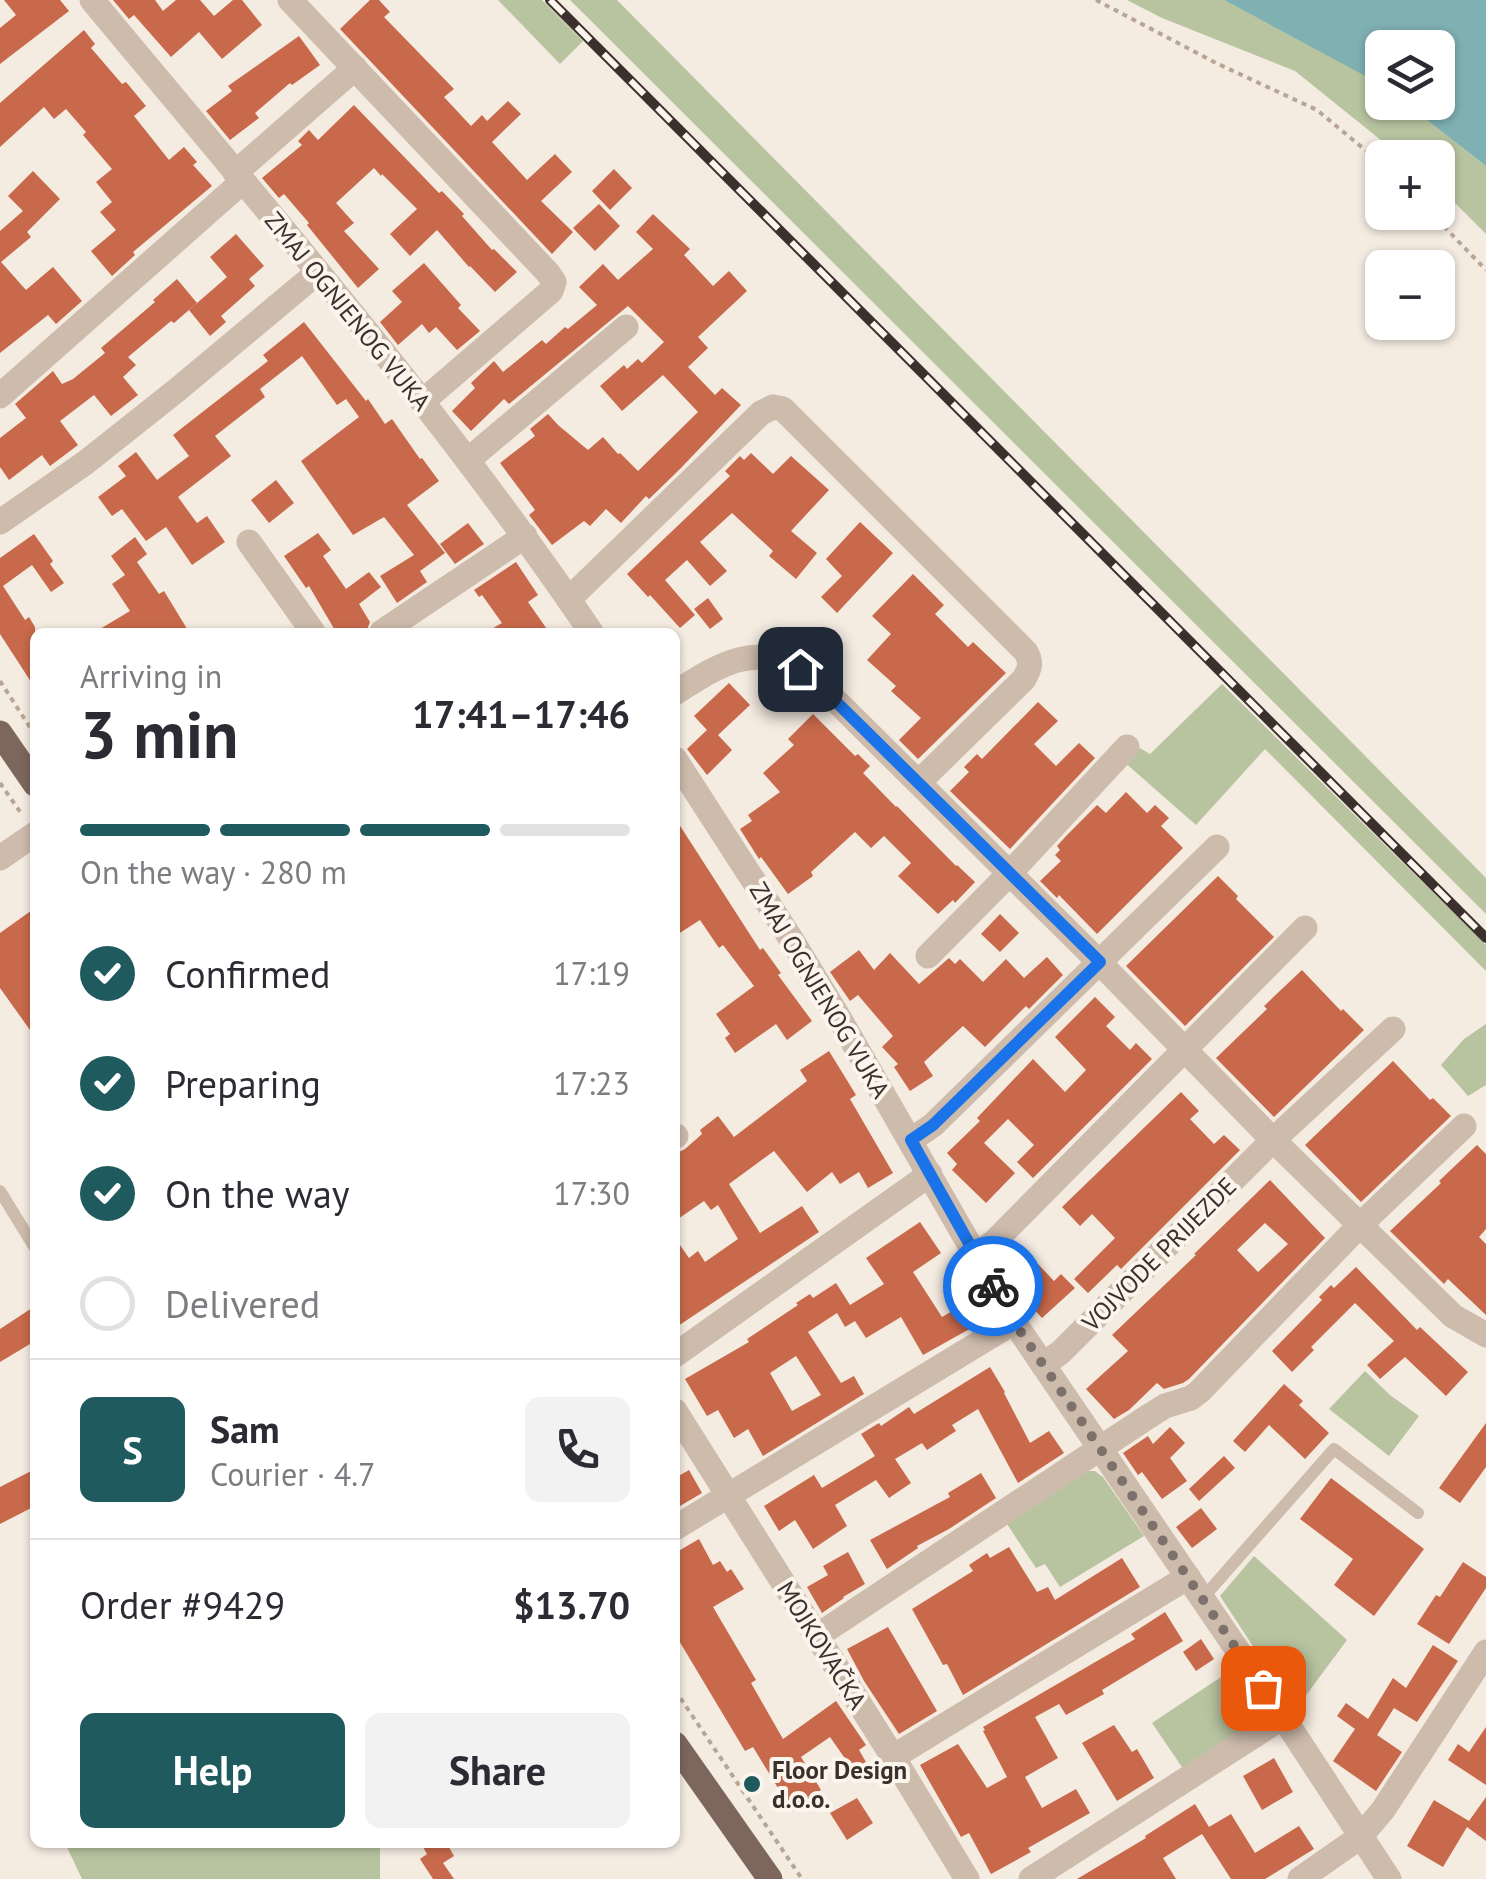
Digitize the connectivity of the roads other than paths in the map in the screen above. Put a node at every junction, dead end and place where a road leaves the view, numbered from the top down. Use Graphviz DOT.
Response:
graph roads {
  1 [pos="92,0"];
  2 [pos="290,0"];
  3 [pos="355,68"];
  4 [pos="238,177"];
  5 [pos="316,273"];
  6 [pos="626,327"];
  7 [pos="0,396"];
  8 [pos="423,402"];
  9 [pos="468,460"];
  10 [pos="0,522"];
  11 [pos="525,536"];
  12 [pos="249,542"];
  13 [pos="568,599"];
  14 [pos="310,628"];
  15 [pos="388,628"];
  16 [pos="588,628"];
  17 [pos="680,689"];
  18 [pos="0,733"];
  19 [pos="1127,747"];
  20 [pos="680,767"];
  21 [pos="30,777"];
  22 [pos="919,782"];
  23 [pos="30,828"];
  24 [pos="1216,847"];
  25 [pos="0,858"];
  26 [pos="1010,874"];
  27 [pos="1305,928"];
  28 [pos="928,956"];
  29 [pos="1100,962"];
  30 [pos="1394,1028"];
  31 [pos="1184,1048"];
  32 [pos="1464,1126"];
  33 [pos="911,1140"];
  34 [pos="1272,1140"];
  35 [pos="930,1174"];
  36 [pos="0,1192"];
  37 [pos="1360,1226"];
  38 [pos="30,1240"];
  39 [pos="976,1255"];
  40 [pos="1014,1322"];
  41 [pos="1486,1336"];
  42 [pos="680,1351"];
  43 [pos="1043,1365"];
  44 [pos="680,1420"];
  45 [pos="1100,1450"];
  46 [pos="728,1496"];
  47 [pos="1418,1513"];
  48 [pos="680,1525"];
  49 [pos="1195,1588"];
  50 [pos="817,1636"];
  51 [pos="1486,1652"];
  52 [pos="1283,1717"];
  53 [pos="680,1751"];
  54 [pos="893,1757"];
  55 [pos="1360,1837"];
  56 [pos="770,1879"];
  57 [pos="967,1879"];
  58 [pos="1030,1879"];
  59 [pos="1300,1879"];
  60 [pos="1389,1879"];
  1 -- 4 [label="street, ZMAJ OGNJENOG VUKA"];
  2 -- 3 [label="street"];
  3 -- 4 [label="street"];
  3 -- 8 [label="street"];
  4 -- 5 [label="street, ZMAJ OGNJENOG VUKA"];
  4 -- 7 [label="street"];
  5 -- 8 [label="street, ZMAJ OGNJENOG VUKA"];
  5 -- 10 [label="street"];
  6 -- 9 [label="street"];
  8 -- 9 [label="street, ZMAJ OGNJENOG VUKA"];
  9 -- 11 [label="street, ZMAJ OGNJENOG VUKA"];
  11 -- 13 [label="street, ZMAJ OGNJENOG VUKA"];
  11 -- 15 [label="street"];
  12 -- 14 [label="street"];
  13 -- 16 [label="street, ZMAJ OGNJENOG VUKA"];
  13 -- 22 [label="street"];
  17 -- 22 [label="street"];
  18 -- 21 [label="main road"];
  19 -- 26 [label="street"];
  20 -- 33 [label="street, ZMAJ OGNJENOG VUKA"];
  22 -- 26 [label="street"];
  23 -- 25 [label="street"];
  24 -- 29 [label="street"];
  26 -- 28 [label="street"];
  26 -- 29 [label="street"];
  27 -- 31 [label="street"];
  29 -- 31 [label="street"];
  29 -- 33 [label="street"];
  30 -- 34 [label="street, VOJVODE PRIJEZDE"];
  31 -- 34 [label="street"];
  31 -- 39 [label="street"];
  32 -- 37 [label="street"];
  33 -- 35 [label="street, ZMAJ OGNJENOG VUKA"];
  34 -- 37 [label="street"];
  34 -- 43 [label="street, VOJVODE PRIJEZDE"];
  35 -- 39 [label="street, ZMAJ OGNJENOG VUKA"];
  35 -- 42 [label="street"];
  36 -- 38 [label="lane"];
  37 -- 41 [label="street"];
  37 -- 45 [label="street"];
  39 -- 40 [label="street, ZMAJ OGNJENOG VUKA"];
  40 -- 43 [label="street, ZMAJ OGNJENOG VUKA"];
  40 -- 46 [label="street"];
  43 -- 45 [label="street, ZMAJ OGNJENOG VUKA"];
  44 -- 46 [label="street, MOJKOVAČKA"];
  45 -- 49 [label="street, ZMAJ OGNJENOG VUKA"];
  45 -- 50 [label="street"];
  46 -- 48 [label="street"];
  46 -- 50 [label="street, MOJKOVAČKA"];
  47 -- 49 [label="lane"];
  49 -- 52 [label="street, ZMAJ OGNJENOG VUKA"];
  49 -- 54 [label="street"];
  50 -- 54 [label="street, MOJKOVAČKA"];
  51 -- 55 [label="street"];
  52 -- 55 [label="street, ZMAJ OGNJENOG VUKA"];
  52 -- 58 [label="street"];
  53 -- 56 [label="main road"];
  54 -- 57 [label="street, MOJKOVAČKA"];
  55 -- 59 [label="street"];
  55 -- 60 [label="street, ZMAJ OGNJENOG VUKA"];
}
